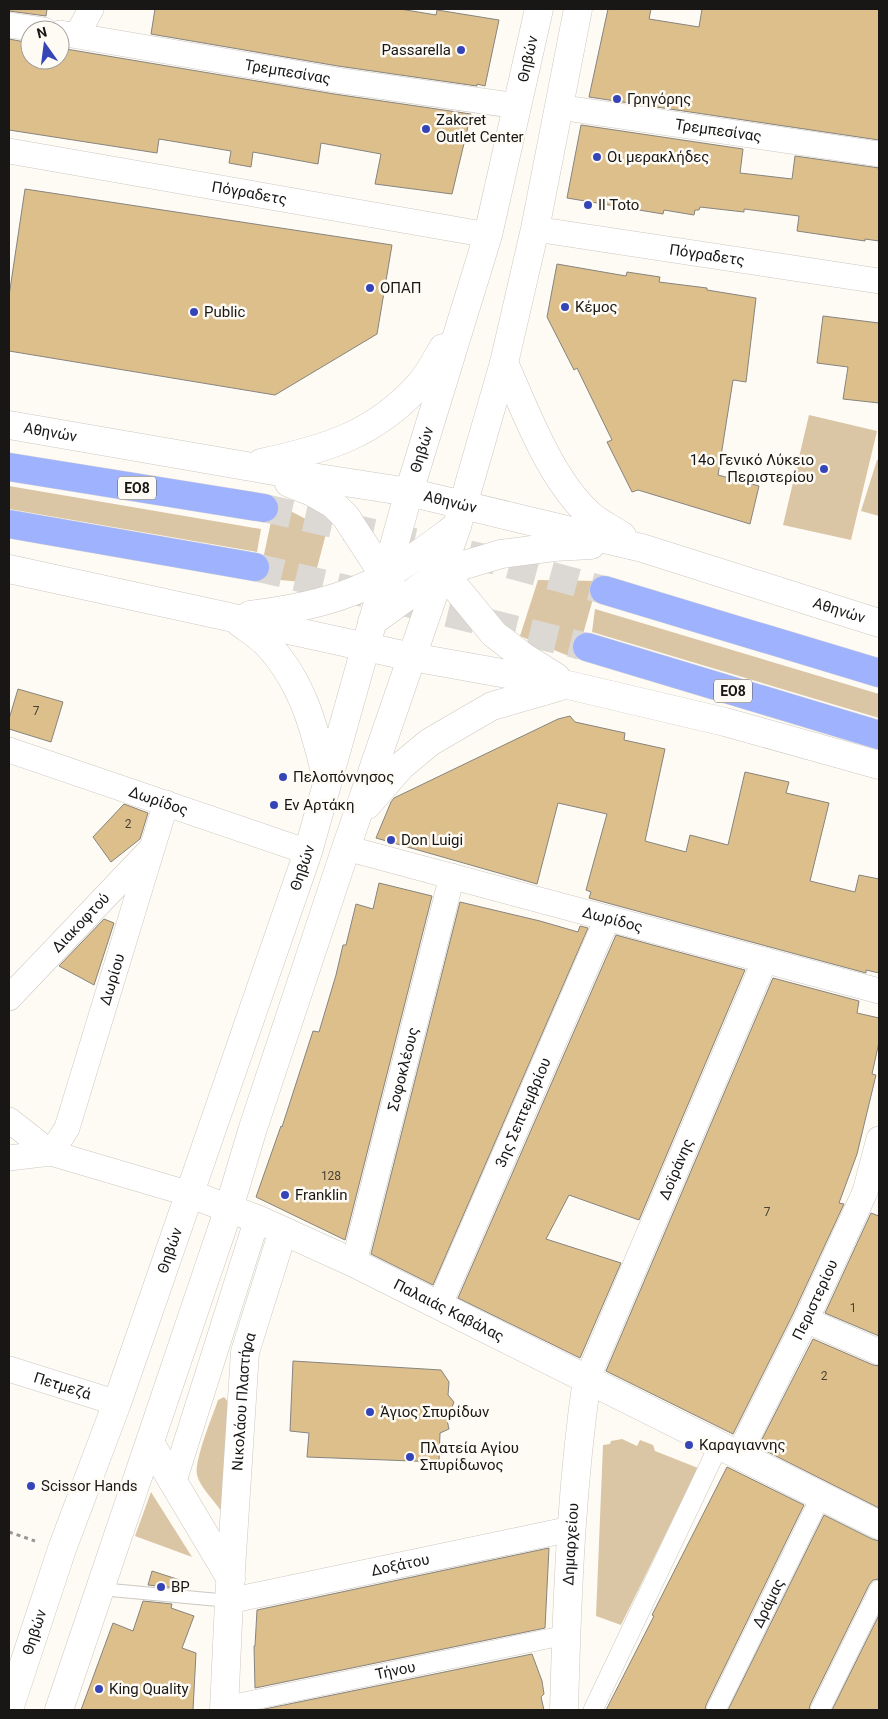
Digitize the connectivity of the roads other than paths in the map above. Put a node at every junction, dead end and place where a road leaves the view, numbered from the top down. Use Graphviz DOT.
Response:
graph roads {
  1 [pos="91,9"];
  2 [pos="539,9"];
  3 [pos="578,9"];
  4 [pos="70,32"];
  5 [pos="70,34"];
  6 [pos="517,106"];
  7 [pos="558,107"];
  8 [pos="9,151"];
  9 [pos="879,154"];
  10 [pos="535,229"];
  11 [pos="488,235"];
  12 [pos="879,281"];
  13 [pos="463,318"];
  14 [pos="504,363"];
  15 [pos="9,425"];
  16 [pos="247,466"];
  17 [pos="9,467"];
  18 [pos="409,492"];
  19 [pos="264,508"];
  20 [pos="460,516"];
  21 [pos="401,520"];
  22 [pos="9,524"];
  23 [pos="642,548"];
  24 [pos="425,550"];
  25 [pos="255,567"];
  26 [pos="9,568"];
  27 [pos="441,572"];
  28 [pos="385,576"];
  29 [pos="604,590"];
  30 [pos="402,601"];
  31 [pos="234,618"];
  32 [pos="879,623"];
  33 [pos="368,634"];
  34 [pos="416,646"];
  35 [pos="587,647"];
  36 [pos="879,673"];
  37 [pos="568,685"];
  38 [pos="879,735"];
  39 [pos="10,751"];
  40 [pos="879,765"];
  41 [pos="328,781"];
  42 [pos="166,803"];
  43 [pos="358,815"];
  44 [pos="153,848"];
  45 [pos="346,848"];
  46 [pos="308,852"];
  47 [pos="452,876"];
  48 [pos="607,919"];
  49 [pos="765,960"];
  50 [pos="879,991"];
  51 [pos="9,998"];
  52 [pos="9,1120"];
  53 [pos="879,1139"];
  54 [pos="51,1153"];
  55 [pos="9,1158"];
  56 [pos="190,1194"];
  57 [pos="872,1195"];
  58 [pos="229,1208"];
  59 [pos="257,1219"];
  60 [pos="283,1231"];
  61 [pos="354,1263"];
  62 [pos="439,1306"];
  63 [pos="806,1320"];
  64 [pos="879,1352"];
  65 [pos="9,1369"];
  66 [pos="587,1379"];
  67 [pos="117,1403"];
  68 [pos="150,1443"];
  69 [pos="729,1450"];
  70 [pos="173,1484"];
  71 [pos="821,1496"];
  72 [pos="879,1525"];
  73 [pos="571,1529"];
  74 [pos="100,1589"];
  75 [pos="230,1590"];
  76 [pos="879,1590"];
  77 [pos="566,1635"];
  78 [pos="224,1708"];
  79 [pos="9,1709"];
  80 [pos="59,1710"];
  81 [pos="564,1710"];
  82 [pos="594,1710"];
  83 [pos="716,1710"];
  84 [pos="820,1710"];
  1 -- 4 [label="street"];
  2 -- 6 [label="main road, Θηβών"];
  3 -- 7 [label="main road"];
  5 -- 6 [label="street, Τρεμπεσίνας"];
  6 -- 11 [label="main road, Θηβών"];
  7 -- 9 [label="street, Τρεμπεσίνας"];
  7 -- 10 [label="main road"];
  8 -- 11 [label="street, Πόγραδετς"];
  10 -- 12 [label="street, Πόγραδετς"];
  10 -- 14 [label="main road"];
  11 -- 13 [label="main road, Θηβών"];
  13 -- 16 [label="main road"];
  13 -- 18 [label="main road, Θηβών"];
  14 -- 20 [label="main road"];
  14 -- 23 [label="main road"];
  15 -- 16 [label="main road, Αθηνών"];
  16 -- 18 [label="main road, Αθηνών"];
  16 -- 28 [label="main road"];
  17 -- 19 [label="highway, ΕΟ8"];
  18 -- 20 [label="main road, Αθηνών"];
  18 -- 21 [label="main road, Θηβών"];
  20 -- 23 [label="main road, Αθηνών"];
  20 -- 24 [label="main road"];
  20 -- 27 [label="main road"];
  21 -- 24 [label="main road"];
  21 -- 28 [label="main road, Θηβών"];
  22 -- 25 [label="highway"];
  23 -- 27 [label="main road"];
  23 -- 32 [label="main road, Αθηνών"];
  24 -- 27 [label="main road"];
  24 -- 28 [label="main road"];
  26 -- 31 [label="main road"];
  27 -- 30 [label="main road"];
  27 -- 34 [label="main road"];
  27 -- 37 [label="main road"];
  28 -- 30 [label="main road"];
  28 -- 31 [label="main road"];
  28 -- 33 [label="main road, Θηβών"];
  29 -- 36 [label="highway"];
  30 -- 33 [label="main road"];
  30 -- 34 [label="main road"];
  31 -- 33 [label="main road"];
  31 -- 41 [label="main road"];
  33 -- 34 [label="main road"];
  33 -- 41 [label="main road, Θηβών"];
  34 -- 37 [label="main road"];
  34 -- 43 [label="main road"];
  35 -- 38 [label="highway, ΕΟ8"];
  37 -- 40 [label="main road"];
  37 -- 43 [label="main road"];
  39 -- 42 [label="street, Δωρίδος"];
  41 -- 46 [label="main road, Θηβών"];
  42 -- 44 [label="street, Δωρίου"];
  42 -- 46 [label="street, Δωρίδος"];
  43 -- 45 [label="main road"];
  44 -- 51 [label="street, Διακοφτού"];
  44 -- 54 [label="street, Δωρίου"];
  45 -- 47 [label="street, Δωρίδος"];
  45 -- 58 [label="main road"];
  46 -- 56 [label="main road, Θηβών"];
  47 -- 48 [label="street, Δωρίδος"];
  47 -- 61 [label="street, Σοφοκλέους"];
  48 -- 49 [label="street, Δωρίδος"];
  48 -- 62 [label="street, 3ης Σεπτεμβρίου"];
  49 -- 50 [label="street, Δωρίδος"];
  49 -- 66 [label="street, Δοϊράνης"];
  52 -- 54 [label="street, Παλαιάς Καβάλας"];
  53 -- 57 [label="street, Περιστερίου"];
  54 -- 55 [label="street"];
  54 -- 56 [label="street, Παλαιάς Καβάλας"];
  56 -- 58 [label="main road, Παλαιάς Καβάλας"];
  56 -- 67 [label="main road, Θηβών"];
  57 -- 63 [label="street, Περιστερίου"];
  58 -- 59 [label="main road, Παλαιάς Καβάλας"];
  58 -- 68 [label="main road"];
  59 -- 60 [label="main road, Παλαιάς Καβάλας"];
  59 -- 70 [label="street, Νικολάου Πλαστήρα"];
  60 -- 61 [label="main road, Παλαιάς Καβάλας"];
  60 -- 75 [label="main road, Νικολάου Πλαστήρα"];
  61 -- 62 [label="main road, Παλαιάς Καβάλας"];
  62 -- 66 [label="main road, Παλαιάς Καβάλας"];
  63 -- 64 [label="street"];
  63 -- 69 [label="street, Περιστερίου"];
  65 -- 67 [label="street, Πετμεζά"];
  66 -- 69 [label="main road, Παλαιάς Καβάλας"];
  66 -- 73 [label="main road, Δημαρχείου"];
  67 -- 79 [label="main road, Θηβών"];
  68 -- 70 [label="main road"];
  68 -- 74 [label="main road"];
  69 -- 71 [label="main road, Παλαιάς Καβάλας"];
  69 -- 82 [label="street, Περιστερίου"];
  70 -- 75 [label="main road"];
  71 -- 72 [label="main road, Παλαιάς Καβάλας"];
  71 -- 83 [label="street, Δράμας"];
  73 -- 75 [label="street, Δοξάτου"];
  73 -- 77 [label="main road, Δημαρχείου"];
  74 -- 75 [label="lane"];
  74 -- 80 [label="main road"];
  75 -- 78 [label="main road, Νικολάου Πλαστήρα"];
  76 -- 84 [label="street"];
  77 -- 78 [label="street, Τήνου"];
  77 -- 81 [label="main road, Δημαρχείου"];
}
